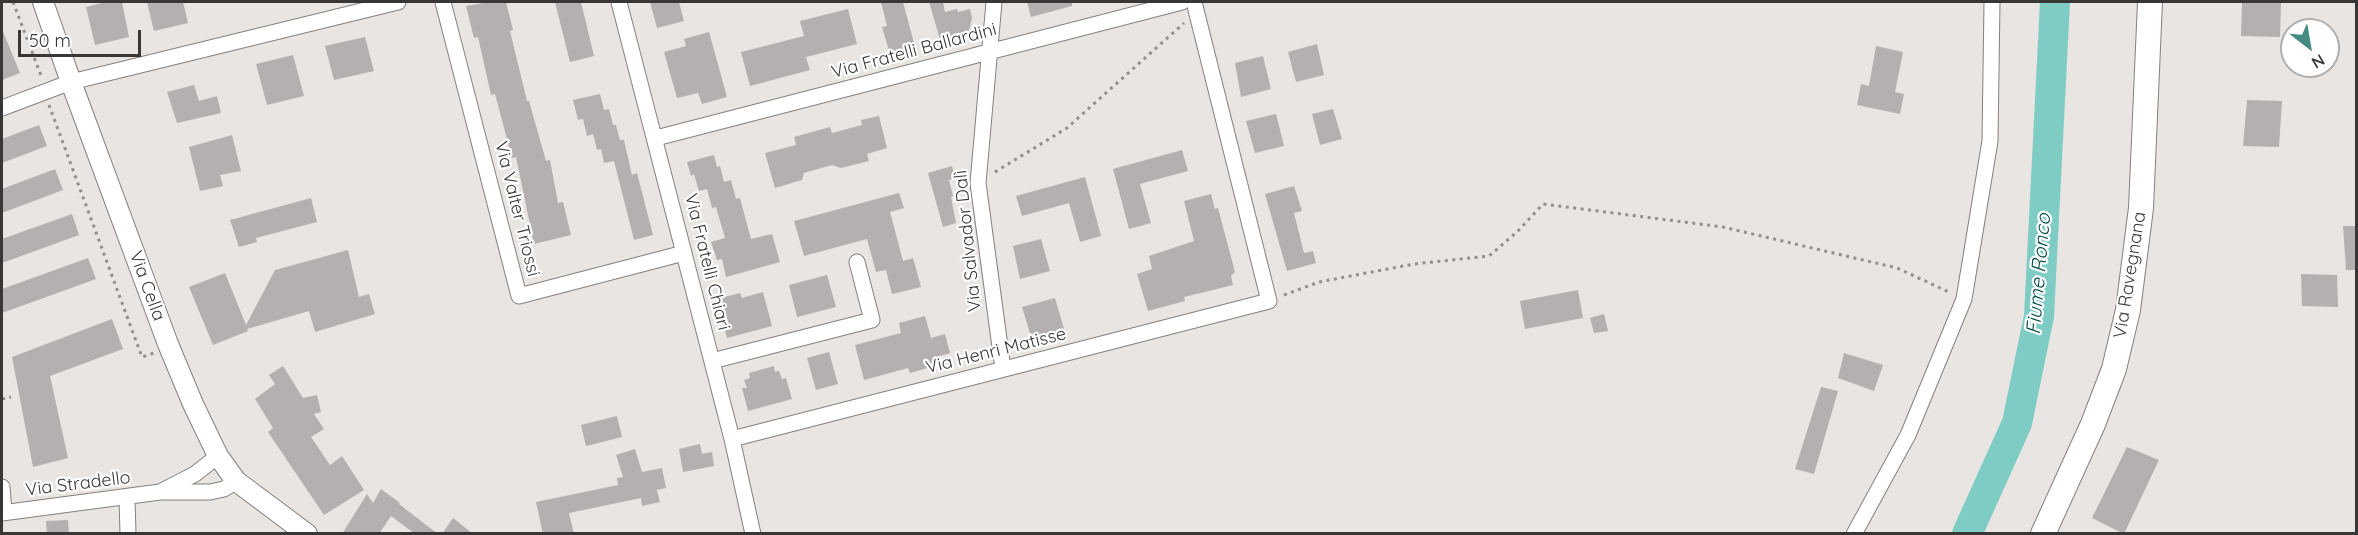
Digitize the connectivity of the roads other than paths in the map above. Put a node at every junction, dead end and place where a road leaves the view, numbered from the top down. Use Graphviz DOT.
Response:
graph roads {
  1 [pos="43,2"];
  2 [pos="398,2"];
  3 [pos="443,2"];
  4 [pos="619,2"];
  5 [pos="994,2"];
  6 [pos="1182,2"];
  7 [pos="1992,2"];
  8 [pos="2150,2"];
  9 [pos="1196,6"];
  10 [pos="989,51"];
  11 [pos="71,82"];
  12 [pos="2,108"];
  13 [pos="656,138"];
  14 [pos="684,253"];
  15 [pos="857,262"];
  16 [pos="712,361"];
  17 [pos="1003,369"];
  18 [pos="732,439"];
  19 [pos="218,456"];
  20 [pos="236,481"];
  21 [pos="2,487"];
  22 [pos="160,492"];
  23 [pos="127,498"];
  24 [pos="3,513"];
  25 [pos="128,534"];
  26 [pos="307,534"];
  27 [pos="753,534"];
  28 [pos="1854,534"];
  29 [pos="2043,534"];
  1 -- 11 [label="street, Via Cella"];
  2 -- 11 [label="street"];
  3 -- 14 [label="street, Via Valter Triossi"];
  4 -- 13 [label="street, Via Fratelli Chiari"];
  5 -- 10 [label="street, Via Salvador Dalì"];
  6 -- 10 [label="street, Via Fratelli Ballardini"];
  7 -- 28 [label="street"];
  8 -- 29 [label="main road, Via Ravegnana"];
  9 -- 17 [label="street, Via Henri Matisse"];
  10 -- 13 [label="street, Via Fratelli Ballardini"];
  10 -- 17 [label="street, Via Salvador Dalì"];
  11 -- 12 [label="street"];
  11 -- 19 [label="street, Via Cella"];
  13 -- 14 [label="street, Via Fratelli Chiari"];
  14 -- 16 [label="street, Via Fratelli Chiari"];
  15 -- 16 [label="street"];
  16 -- 18 [label="street, Via Fratelli Chiari"];
  17 -- 18 [label="street, Via Henri Matisse"];
  18 -- 27 [label="street, Via Fratelli Chiari"];
  19 -- 20 [label="street, Via Cella"];
  19 -- 22 [label="street, Via Stradello"];
  20 -- 22 [label="street, Via Stradello"];
  20 -- 26 [label="street, Via Cella"];
  21 -- 24 [label="street"];
  22 -- 23 [label="street, Via Stradello"];
  23 -- 24 [label="street, Via Stradello"];
  23 -- 25 [label="street"];
}
